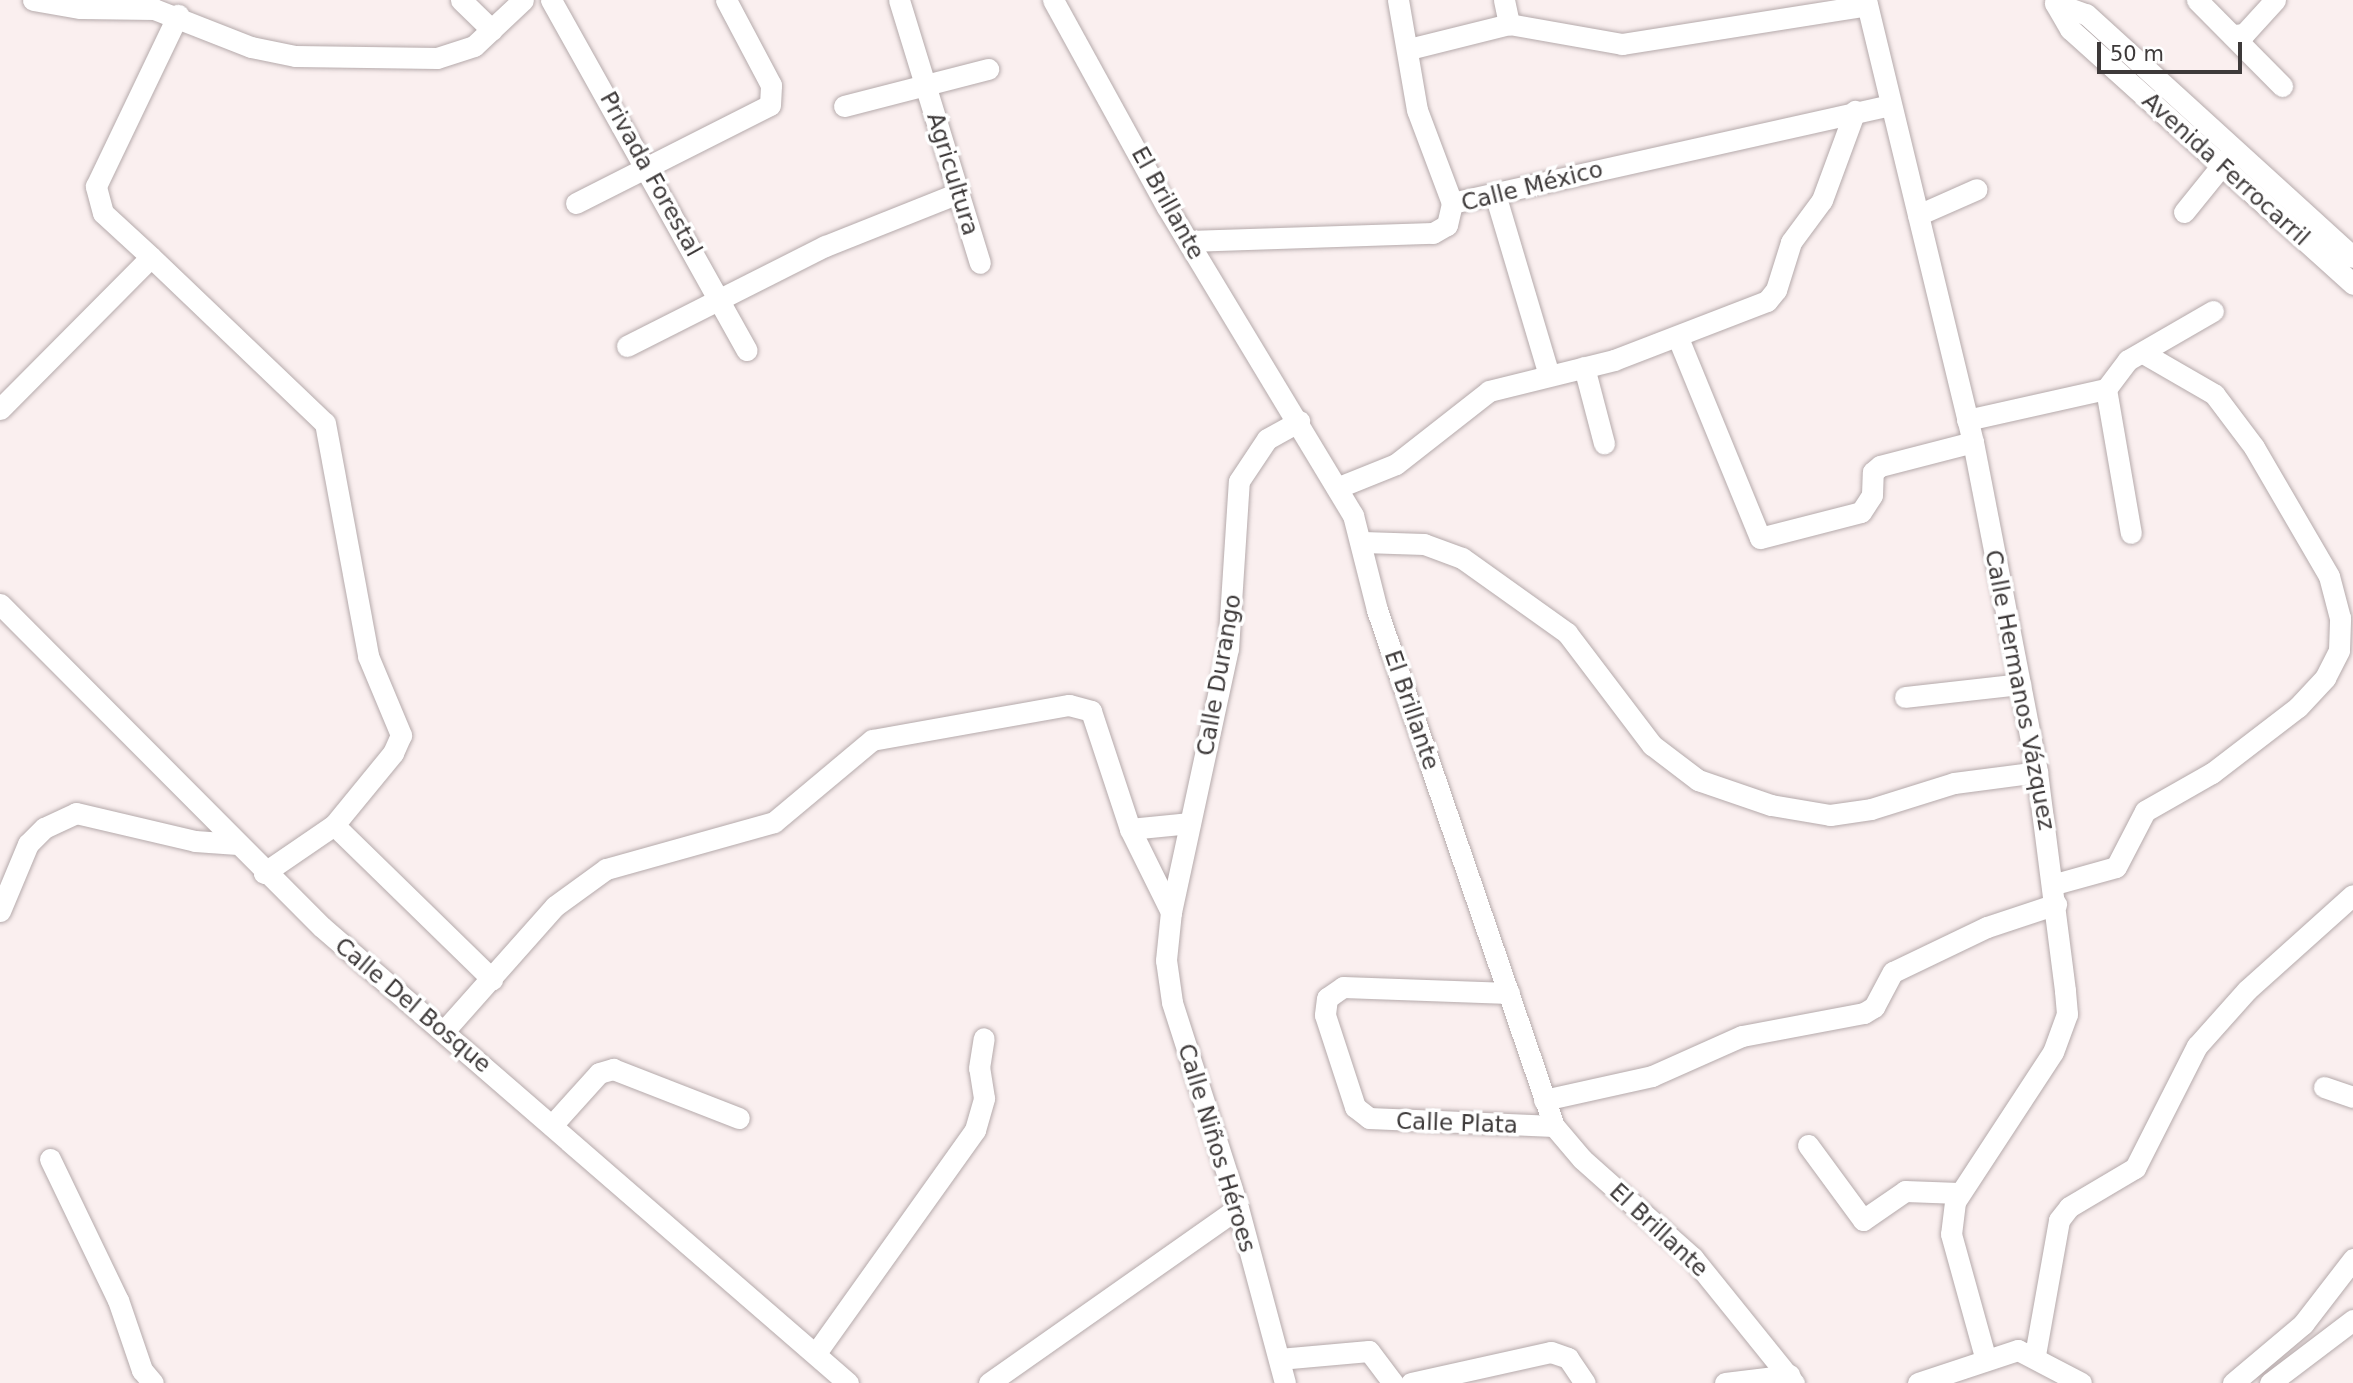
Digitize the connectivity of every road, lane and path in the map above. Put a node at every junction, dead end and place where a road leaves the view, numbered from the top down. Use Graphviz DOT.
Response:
graph roads {
  1 [pos="33,0"];
  2 [pos="461,0"];
  3 [pos="523,0"];
  4 [pos="551,0"];
  5 [pos="726,0"];
  6 [pos="899,0"];
  7 [pos="1398,0"];
  8 [pos="1504,0"];
  9 [pos="2197,0"];
  10 [pos="2275,0"];
  11 [pos="1056,2"];
  12 [pos="1866,3"];
  13 [pos="178,15"];
  14 [pos="1509,24"];
  15 [pos="492,30"];
  16 [pos="2235,35"];
  17 [pos="1409,49"];
  18 [pos="988,69"];
  19 [pos="925,86"];
  20 [pos="2283,86"];
  21 [pos="1889,105"];
  22 [pos="844,106"];
  23 [pos="1855,111"];
  24 [pos="2228,158"];
  25 [pos="648,167"];
  26 [pos="1977,189"];
  27 [pos="958,193"];
  28 [pos="1495,194"];
  29 [pos="576,203"];
  30 [pos="1452,203"];
  31 [pos="2184,212"];
  32 [pos="1918,215"];
  33 [pos="1188,241"];
  34 [pos="151,257"];
  35 [pos="2353,257"];
  36 [pos="980,263"];
  37 [pos="2353,284"];
  38 [pos="719,297"];
  39 [pos="2213,311"];
  40 [pos="1678,338"];
  41 [pos="627,346"];
  42 [pos="747,350"];
  43 [pos="2143,353"];
  44 [pos="1584,367"];
  45 [pos="1549,375"];
  46 [pos="2106,389"];
  47 [pos="0,409"];
  48 [pos="1967,419"];
  49 [pos="1299,421"];
  50 [pos="1973,442"];
  51 [pos="1604,443"];
  52 [pos="1339,487"];
  53 [pos="2131,533"];
  54 [pos="1363,542"];
  55 [pos="0,604"];
  56 [pos="2020,684"];
  57 [pos="1905,697"];
  58 [pos="2037,772"];
  59 [pos="1190,823"];
  60 [pos="334,825"];
  61 [pos="1130,829"];
  62 [pos="234,844"];
  63 [pos="0,851"];
  64 [pos="16,866"];
  65 [pos="264,873"];
  66 [pos="2055,894"];
  67 [pos="2353,895"];
  68 [pos="0,911"];
  69 [pos="1171,912"];
  70 [pos="492,979"];
  71 [pos="1509,993"];
  72 [pos="444,1031"];
  73 [pos="984,1038"];
  74 [pos="2324,1087"];
  75 [pos="2353,1097"];
  76 [pos="1544,1100"];
  77 [pos="739,1118"];
  78 [pos="554,1123"];
  79 [pos="1554,1126"];
  80 [pos="1808,1145"];
  81 [pos="50,1159"];
  82 [pos="1959,1193"];
  83 [pos="1238,1208"];
  84 [pos="2353,1259"];
  85 [pos="2353,1320"];
  86 [pos="816,1353"];
  87 [pos="2035,1354"];
  88 [pos="1985,1357"];
  89 [pos="1279,1359"];
  90 [pos="1792,1379"];
  91 [pos="153,1383"];
  92 [pos="848,1383"];
  93 [pos="989,1383"];
  94 [pos="1285,1383"];
  95 [pos="1393,1383"];
  96 [pos="1411,1383"];
  97 [pos="1585,1383"];
  98 [pos="1725,1383"];
  99 [pos="1917,1383"];
  100 [pos="2081,1383"];
  101 [pos="2232,1383"];
  102 [pos="2270,1383"];
  1 -- 13 [label="street"];
  2 -- 15 [label="street"];
  3 -- 15 [label="street"];
  4 -- 25 [label="street, Privada Forestal"];
  5 -- 25 [label="street"];
  6 -- 19 [label="street, Agricultura"];
  7 -- 17 [label="street"];
  8 -- 14 [label="street"];
  9 -- 16 [label="street"];
  10 -- 16 [label="street"];
  11 -- 33 [label="street, El Brillante"];
  12 -- 14 [label="street"];
  12 -- 21 [label="street, Calle Hermanos Vázquez"];
  13 -- 15 [label="street"];
  13 -- 34 [label="street"];
  14 -- 17 [label="street"];
  16 -- 20 [label="street"];
  17 -- 30 [label="street"];
  18 -- 19 [label="street"];
  19 -- 22 [label="street"];
  19 -- 27 [label="street, Agricultura"];
  21 -- 23 [label="street, Calle México"];
  21 -- 32 [label="street, Calle Hermanos Vázquez"];
  23 -- 28 [label="street, Calle México"];
  23 -- 40 [label="street"];
  24 -- 24 [label="street, Avenida Ferrocarril"];
  24 -- 31 [label="street"];
  24 -- 35 [label="street, Avenida Ferrocarril"];
  24 -- 37 [label="street, Avenida Ferrocarril"];
  25 -- 29 [label="street"];
  25 -- 38 [label="street, Privada Forestal"];
  26 -- 32 [label="street"];
  27 -- 36 [label="street, Agricultura"];
  27 -- 38 [label="street"];
  28 -- 30 [label="street, Calle México"];
  28 -- 45 [label="street"];
  30 -- 33 [label="street, Calle México"];
  32 -- 48 [label="street, Calle Hermanos Vázquez"];
  33 -- 49 [label="street, El Brillante"];
  34 -- 47 [label="street"];
  34 -- 60 [label="street"];
  38 -- 41 [label="street"];
  38 -- 42 [label="street, Privada Forestal"];
  39 -- 43 [label="street"];
  40 -- 44 [label="street"];
  40 -- 50 [label="street"];
  43 -- 46 [label="street"];
  43 -- 66 [label="street"];
  44 -- 45 [label="street"];
  44 -- 51 [label="street"];
  45 -- 52 [label="street"];
  46 -- 48 [label="street"];
  46 -- 53 [label="street"];
  48 -- 50 [label="street, Calle Hermanos Vázquez"];
  49 -- 52 [label="street, El Brillante"];
  49 -- 59 [label="street, Calle Durango"];
  50 -- 56 [label="street, Calle Hermanos Vázquez"];
  52 -- 54 [label="street, El Brillante"];
  54 -- 58 [label="street"];
  54 -- 71 [label="street, El Brillante"];
  55 -- 62 [label="street, Calle Del Bosque"];
  56 -- 57 [label="street"];
  56 -- 58 [label="street, Calle Hermanos Vázquez"];
  58 -- 66 [label="street, Calle Hermanos Vázquez"];
  59 -- 61 [label="street"];
  59 -- 69 [label="street, Calle Durango"];
  60 -- 65 [label="street"];
  60 -- 70 [label="street"];
  61 -- 69 [label="street"];
  61 -- 70 [label="street"];
  62 -- 64 [label="street"];
  62 -- 65 [label="street, Calle Del Bosque"];
  63 -- 64 [label="street"];
  64 -- 68 [label="street"];
  65 -- 72 [label="street, Calle Del Bosque"];
  66 -- 76 [label="street"];
  66 -- 82 [label="street, Calle Hermanos Vázquez"];
  67 -- 87 [label="street"];
  69 -- 83 [label="street, Calle Niños Héroes"];
  70 -- 72 [label="street"];
  71 -- 76 [label="street, El Brillante"];
  71 -- 79 [label="street, Calle Plata"];
  72 -- 78 [label="street, Calle Del Bosque"];
  73 -- 86 [label="street"];
  74 -- 75 [label="street"];
  76 -- 79 [label="street, El Brillante"];
  77 -- 78 [label="street"];
  78 -- 86 [label="street, Calle Del Bosque"];
  79 -- 90 [label="street, El Brillante"];
  80 -- 82 [label="street"];
  81 -- 91 [label="street"];
  82 -- 88 [label="street, Calle Hermanos Vázquez"];
  83 -- 89 [label="street, Calle Niños Héroes"];
  83 -- 93 [label="street"];
  84 -- 101 [label="street"];
  85 -- 102 [label="street"];
  86 -- 92 [label="street, Calle Del Bosque"];
  87 -- 88 [label="street"];
  87 -- 100 [label="street"];
  88 -- 99 [label="street"];
  89 -- 94 [label="street, Calle Niños Héroes"];
  89 -- 95 [label="street"];
  90 -- 98 [label="street"];
  96 -- 97 [label="street"];
}
